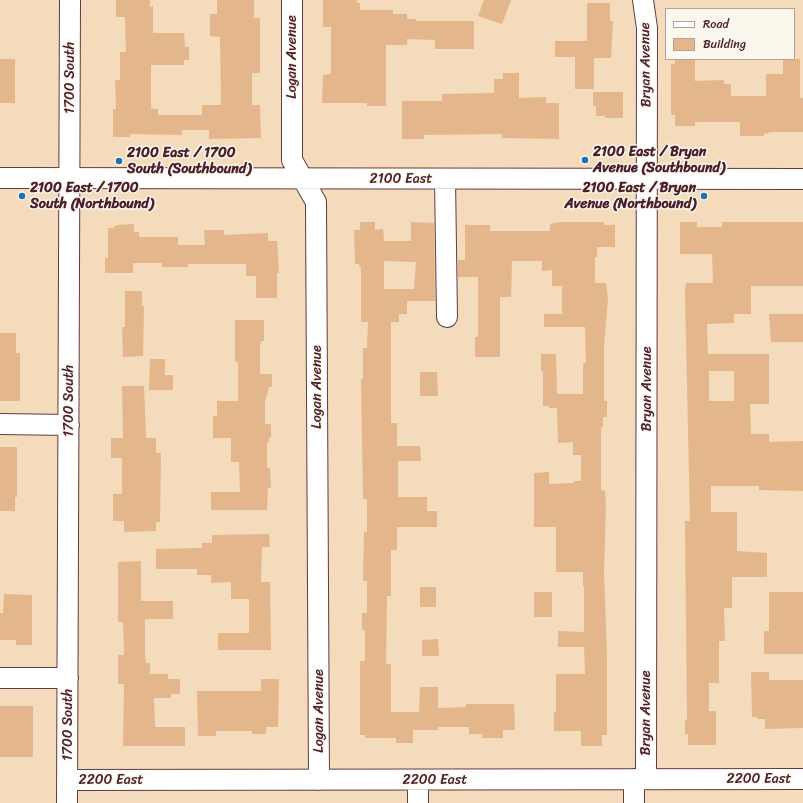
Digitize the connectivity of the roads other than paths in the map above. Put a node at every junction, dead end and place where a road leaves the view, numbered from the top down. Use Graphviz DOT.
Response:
graph roads {
  1 [pos="70,0"];
  2 [pos="292,0"];
  3 [pos="643,0"];
  4 [pos="70,177"];
  5 [pos="0,178"];
  6 [pos="445,179"];
  7 [pos="647,179"];
  8 [pos="803,179"];
  9 [pos="305,180"];
  10 [pos="447,316"];
  11 [pos="0,424"];
  12 [pos="69,425"];
  13 [pos="0,678"];
  14 [pos="68,678"];
  15 [pos="640,779"];
  16 [pos="803,779"];
  17 [pos="68,780"];
  18 [pos="319,780"];
  19 [pos="418,780"];
  20 [pos="68,803"];
  21 [pos="418,803"];
  22 [pos="634,803"];
  1 -- 4 [label="street, 1700 South"];
  2 -- 9 [label="street, Logan Avenue"];
  3 -- 7 [label="street, Bryan Avenue"];
  4 -- 5 [label="street, 2100 East"];
  4 -- 9 [label="street, 2100 East"];
  4 -- 12 [label="street, 1700 South"];
  6 -- 7 [label="street, 2100 East"];
  6 -- 9 [label="street, 2100 East"];
  6 -- 10 [label="street"];
  7 -- 8 [label="street, 2100 East"];
  7 -- 15 [label="street, Bryan Avenue"];
  9 -- 18 [label="street, Logan Avenue"];
  11 -- 12 [label="street"];
  12 -- 14 [label="street, 1700 South"];
  13 -- 14 [label="street"];
  14 -- 17 [label="street, 1700 South"];
  15 -- 16 [label="street, 2200 East"];
  15 -- 19 [label="street, 2200 East"];
  15 -- 22 [label="street, Bryan Avenue"];
  17 -- 18 [label="street, 2200 East"];
  17 -- 20 [label="street, 1700 South"];
  18 -- 19 [label="street, 2200 East"];
  19 -- 21 [label="street"];
}
